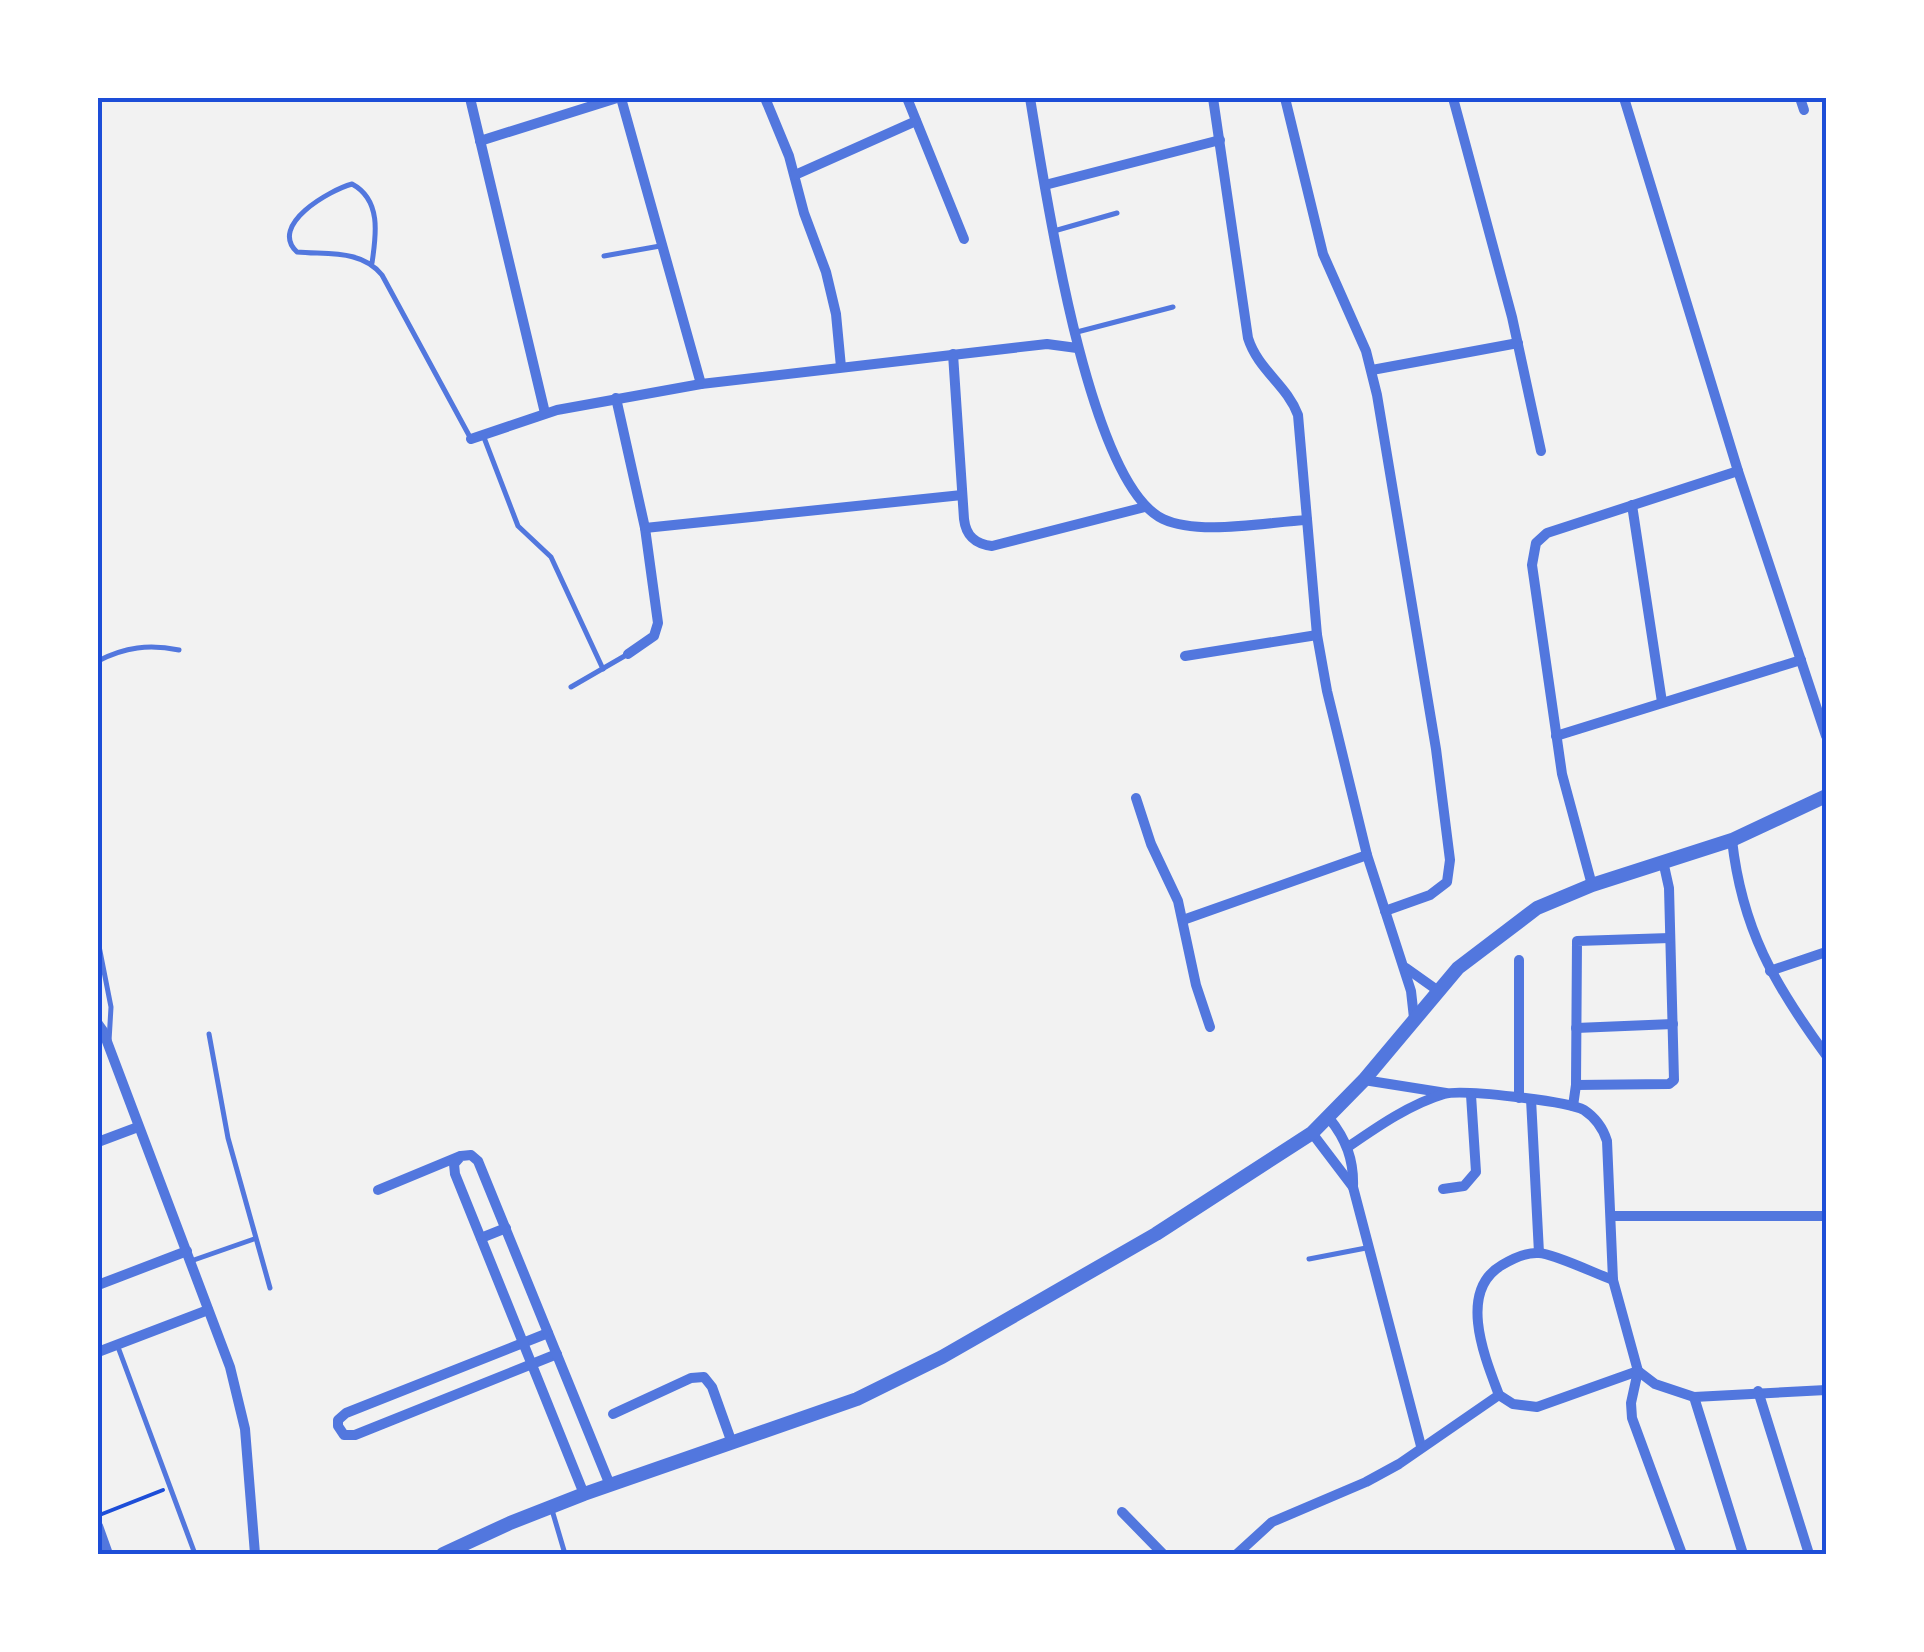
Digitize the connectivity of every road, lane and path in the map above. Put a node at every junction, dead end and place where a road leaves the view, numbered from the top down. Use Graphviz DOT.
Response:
graph roads {
  1 [pos="470,98"];
  2 [pos="619,98"];
  3 [pos="765,98"];
  4 [pos="908,98"];
  5 [pos="1030,98"];
  6 [pos="1213,98"];
  7 [pos="1285,98"];
  8 [pos="1453,98"];
  9 [pos="1624,98"];
  10 [pos="1800,98"];
  11 [pos="1804,110"];
  12 [pos="916,122"];
  13 [pos="1220,140"];
  14 [pos="480,141"];
  15 [pos="795,175"];
  16 [pos="1045,185"];
  17 [pos="1117,214"];
  18 [pos="1054,231"];
  19 [pos="964,239"];
  20 [pos="662,246"];
  21 [pos="604,256"];
  22 [pos="372,264"];
  23 [pos="1173,307"];
  24 [pos="1074,333"];
  25 [pos="1518,343"];
  26 [pos="1077,348"];
  27 [pos="953,354"];
  28 [pos="841,367"];
  29 [pos="1372,370"];
  30 [pos="700,384"];
  31 [pos="616,398"];
  32 [pos="545,413"];
  33 [pos="483,435"];
  34 [pos="471,439"];
  35 [pos="1541,451"];
  36 [pos="1738,471"];
  37 [pos="962,495"];
  38 [pos="1632,505"];
  39 [pos="1145,508"];
  40 [pos="1306,520"];
  41 [pos="646,528"];
  42 [pos="1317,635"];
  43 [pos="179,650"];
  44 [pos="628,654"];
  45 [pos="1185,656"];
  46 [pos="1800,660"];
  47 [pos="98,661"];
  48 [pos="602,669"];
  49 [pos="572,688"];
  50 [pos="1662,702"];
  51 [pos="1556,736"];
  52 [pos="1826,736"];
  53 [pos="1826,796"];
  54 [pos="1136,798"];
  55 [pos="1732,840"];
  56 [pos="1367,855"];
  57 [pos="1662,862"];
  58 [pos="1592,884"];
  59 [pos="1384,911"];
  60 [pos="1183,920"];
  61 [pos="1670,938"];
  62 [pos="98,942"];
  63 [pos="1826,952"];
  64 [pos="1519,960"];
  65 [pos="1402,964"];
  66 [pos="1770,971"];
  67 [pos="1437,990"];
  68 [pos="1414,1018"];
  69 [pos="98,1024"];
  70 [pos="1673,1024"];
  71 [pos="1210,1028"];
  72 [pos="1576,1028"];
  73 [pos="209,1034"];
  74 [pos="108,1044"];
  75 [pos="1826,1055"];
  76 [pos="1364,1080"];
  77 [pos="1576,1086"];
  78 [pos="1447,1093"];
  79 [pos="1471,1095"];
  80 [pos="1525,1098"];
  81 [pos="1573,1106"];
  82 [pos="1328,1118"];
  83 [pos="138,1127"];
  84 [pos="1312,1133"];
  85 [pos="98,1142"];
  86 [pos="1348,1147"];
  87 [pos="460,1156"];
  88 [pos="1353,1188"];
  89 [pos="1443,1188"];
  90 [pos="378,1190"];
  91 [pos="1612,1216"];
  92 [pos="1826,1216"];
  93 [pos="506,1228"];
  94 [pos="480,1238"];
  95 [pos="255,1239"];
  96 [pos="1369,1248"];
  97 [pos="1539,1252"];
  98 [pos="189,1256"];
  99 [pos="1309,1259"];
  100 [pos="1613,1280"];
  101 [pos="98,1285"];
  102 [pos="270,1288"];
  103 [pos="208,1310"];
  104 [pos="548,1333"];
  105 [pos="523,1343"];
  106 [pos="117,1344"];
  107 [pos="98,1352"];
  108 [pos="556,1354"];
  109 [pos="531,1364"];
  110 [pos="1638,1371"];
  111 [pos="432,1379"];
  112 [pos="1826,1390"];
  113 [pos="1758,1392"];
  114 [pos="1500,1395"];
  115 [pos="1694,1397"];
  116 [pos="441,1400"];
  117 [pos="612,1414"];
  118 [pos="732,1443"];
  119 [pos="1421,1446"];
  120 [pos="610,1485"];
  121 [pos="170,1487"];
  122 [pos="584,1494"];
  123 [pos="552,1507"];
  124 [pos="1122,1512"];
  125 [pos="98,1516"];
  126 [pos="98,1526"];
  127 [pos="108,1554"];
  128 [pos="196,1554"];
  129 [pos="255,1554"];
  130 [pos="443,1554"];
  131 [pos="565,1554"];
  132 [pos="1163,1554"];
  133 [pos="1237,1554"];
  134 [pos="1682,1554"];
  135 [pos="1743,1554"];
  136 [pos="1809,1554"];
  1 -- 14 [label="street"];
  2 -- 14 [label="street"];
  2 -- 20 [label="street"];
  3 -- 15 [label="street"];
  4 -- 12 [label="street"];
  5 -- 16 [label="street"];
  6 -- 13 [label="street"];
  7 -- 29 [label="street"];
  8 -- 25 [label="street"];
  9 -- 36 [label="street"];
  10 -- 11 [label="street"];
  12 -- 15 [label="street"];
  12 -- 19 [label="street"];
  13 -- 16 [label="street"];
  13 -- 40 [label="street"];
  14 -- 32 [label="street"];
  15 -- 28 [label="street"];
  16 -- 18 [label="street"];
  17 -- 18 [label="lane"];
  18 -- 24 [label="street"];
  20 -- 21 [label="lane"];
  20 -- 30 [label="street"];
  22 -- 22 [label="lane"];
  22 -- 34 [label="lane"];
  23 -- 24 [label="lane"];
  24 -- 26 [label="street"];
  25 -- 29 [label="street"];
  25 -- 35 [label="street"];
  26 -- 27 [label="street"];
  26 -- 39 [label="street"];
  27 -- 28 [label="street"];
  27 -- 37 [label="street"];
  28 -- 30 [label="street"];
  29 -- 59 [label="street"];
  30 -- 31 [label="street"];
  31 -- 32 [label="street"];
  31 -- 41 [label="street"];
  32 -- 33 [label="street"];
  33 -- 34 [label="street"];
  33 -- 48 [label="lane"];
  36 -- 38 [label="street"];
  36 -- 46 [label="street"];
  37 -- 39 [label="street"];
  37 -- 41 [label="street"];
  38 -- 50 [label="street"];
  38 -- 51 [label="street"];
  39 -- 40 [label="street"];
  40 -- 42 [label="street"];
  41 -- 44 [label="street"];
  42 -- 45 [label="street"];
  42 -- 56 [label="street"];
  43 -- 47 [label="lane"];
  44 -- 48 [label="lane"];
  46 -- 50 [label="street"];
  46 -- 52 [label="street"];
  48 -- 49 [label="lane"];
  50 -- 51 [label="street"];
  51 -- 58 [label="street"];
  53 -- 55 [label="street"];
  54 -- 60 [label="street"];
  55 -- 57 [label="street"];
  55 -- 66 [label="street"];
  56 -- 59 [label="street"];
  56 -- 60 [label="street"];
  57 -- 58 [label="street"];
  57 -- 61 [label="street"];
  58 -- 67 [label="street"];
  59 -- 65 [label="street"];
  60 -- 71 [label="street"];
  61 -- 70 [label="street"];
  61 -- 72 [label="street"];
  62 -- 74 [label="lane"];
  63 -- 66 [label="street"];
  64 -- 80 [label="street"];
  65 -- 67 [label="street"];
  65 -- 68 [label="street"];
  66 -- 75 [label="street"];
  67 -- 68 [label="street"];
  68 -- 76 [label="street"];
  69 -- 74 [label="street"];
  70 -- 72 [label="street"];
  70 -- 77 [label="street"];
  72 -- 77 [label="street"];
  73 -- 95 [label="lane"];
  74 -- 83 [label="street"];
  76 -- 78 [label="street"];
  76 -- 82 [label="street"];
  77 -- 81 [label="street"];
  78 -- 79 [label="street"];
  78 -- 86 [label="street"];
  79 -- 80 [label="street"];
  79 -- 89 [label="street"];
  80 -- 81 [label="street"];
  80 -- 97 [label="street"];
  81 -- 91 [label="street"];
  82 -- 84 [label="street"];
  82 -- 86 [label="street"];
  83 -- 85 [label="street"];
  83 -- 98 [label="street"];
  84 -- 88 [label="street"];
  84 -- 118 [label="street"];
  86 -- 88 [label="street"];
  87 -- 90 [label="street"];
  87 -- 93 [label="street"];
  87 -- 94 [label="street"];
  88 -- 96 [label="street"];
  91 -- 92 [label="street"];
  91 -- 100 [label="street"];
  93 -- 94 [label="street"];
  93 -- 104 [label="street"];
  94 -- 105 [label="street"];
  95 -- 98 [label="lane"];
  95 -- 102 [label="lane"];
  96 -- 99 [label="lane"];
  96 -- 119 [label="street"];
  97 -- 100 [label="street"];
  97 -- 114 [label="street"];
  98 -- 101 [label="street"];
  98 -- 103 [label="street"];
  100 -- 110 [label="street"];
  103 -- 106 [label="street"];
  103 -- 129 [label="street"];
  104 -- 105 [label="street"];
  104 -- 108 [label="street"];
  105 -- 109 [label="street"];
  105 -- 111 [label="street"];
  106 -- 107 [label="street"];
  106 -- 121 [label="lane"];
  108 -- 109 [label="street"];
  108 -- 120 [label="street"];
  109 -- 116 [label="street"];
  109 -- 122 [label="street"];
  110 -- 114 [label="street"];
  110 -- 115 [label="street"];
  110 -- 134 [label="street"];
  111 -- 116 [label="street"];
  111 -- 116 [label="street"];
  112 -- 113 [label="street"];
  113 -- 115 [label="street"];
  113 -- 136 [label="street"];
  114 -- 119 [label="street"];
  115 -- 135 [label="street"];
  117 -- 118 [label="street"];
  118 -- 120 [label="street"];
  119 -- 133 [label="street"];
  120 -- 122 [label="street"];
  121 -- 125 [label="path"];
  121 -- 128 [label="lane"];
  122 -- 123 [label="street"];
  123 -- 130 [label="street"];
  123 -- 131 [label="lane"];
  124 -- 132 [label="street"];
  126 -- 127 [label="street"];
}
